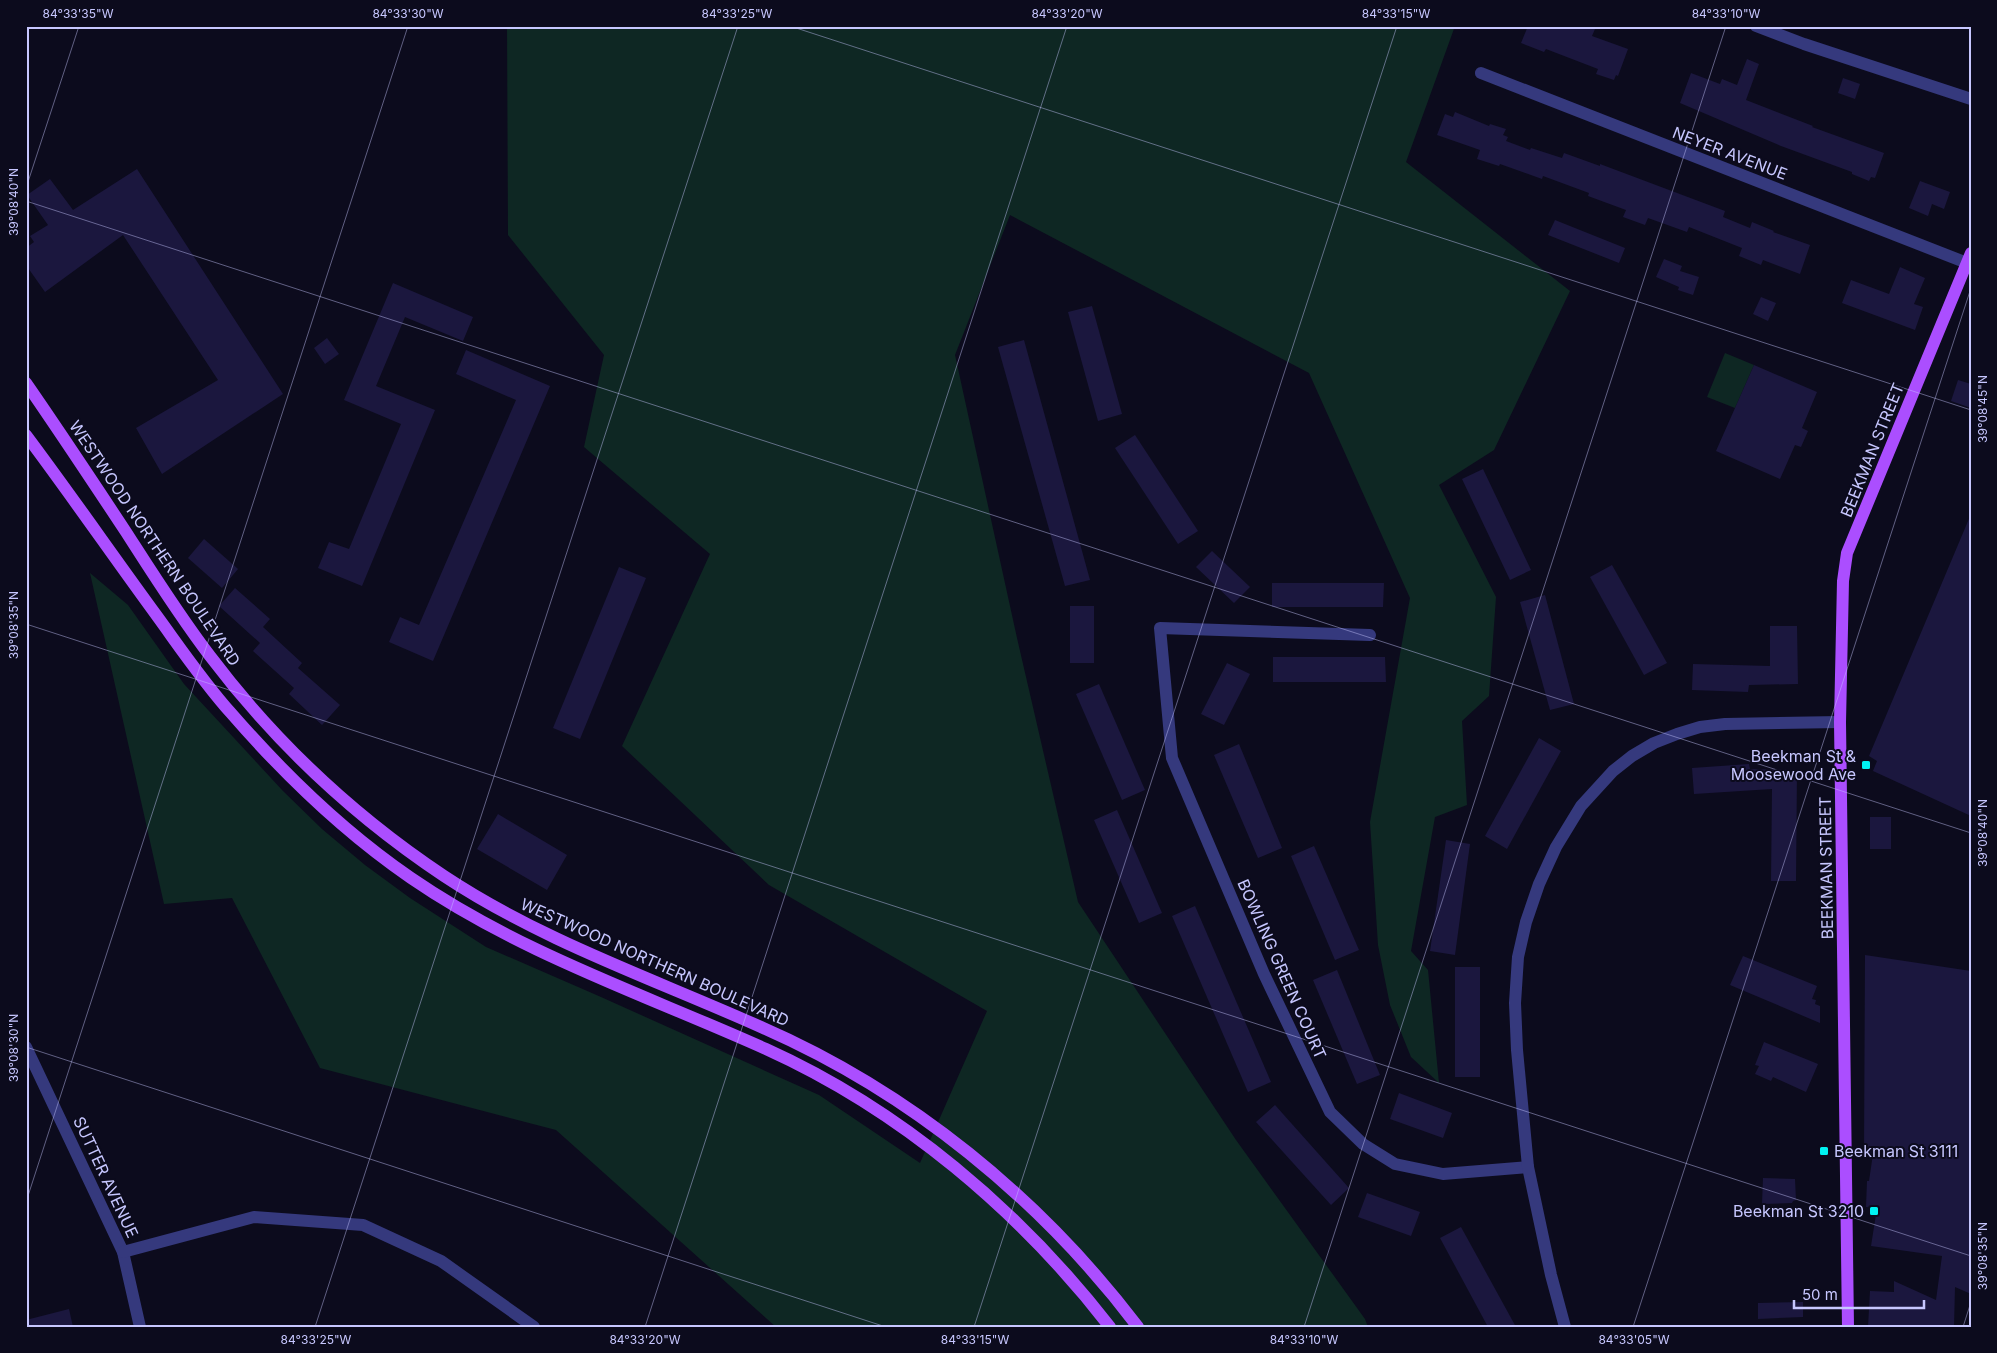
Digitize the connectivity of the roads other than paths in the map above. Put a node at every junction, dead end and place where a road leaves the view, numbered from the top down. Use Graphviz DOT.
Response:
graph roads {
  1 [pos="1756,26"];
  2 [pos="1481,73"];
  3 [pos="1971,99"];
  4 [pos="1969,258"];
  5 [pos="26,382"];
  6 [pos="26,435"];
  7 [pos="1370,635"];
  8 [pos="1840,722"];
  9 [pos="26,1048"];
  10 [pos="1528,1166"];
  11 [pos="123,1252"];
  12 [pos="140,1327"];
  13 [pos="534,1327"];
  14 [pos="1110,1327"];
  15 [pos="1138,1327"];
  16 [pos="1565,1327"];
  17 [pos="1848,1327"];
  1 -- 3 [label="street"];
  2 -- 4 [label="street, NEYER AVENUE"];
  4 -- 8 [label="main road, BEEKMAN STREET"];
  5 -- 15 [label="main road, WESTWOOD NORTHERN BOULEVARD"];
  6 -- 14 [label="main road"];
  7 -- 10 [label="street, BOWLING GREEN COURT"];
  8 -- 10 [label="street"];
  8 -- 17 [label="main road, BEEKMAN STREET"];
  9 -- 11 [label="street, SUTTER AVENUE"];
  10 -- 16 [label="street"];
  11 -- 12 [label="street, SUTTER AVENUE"];
  11 -- 13 [label="street"];
}
